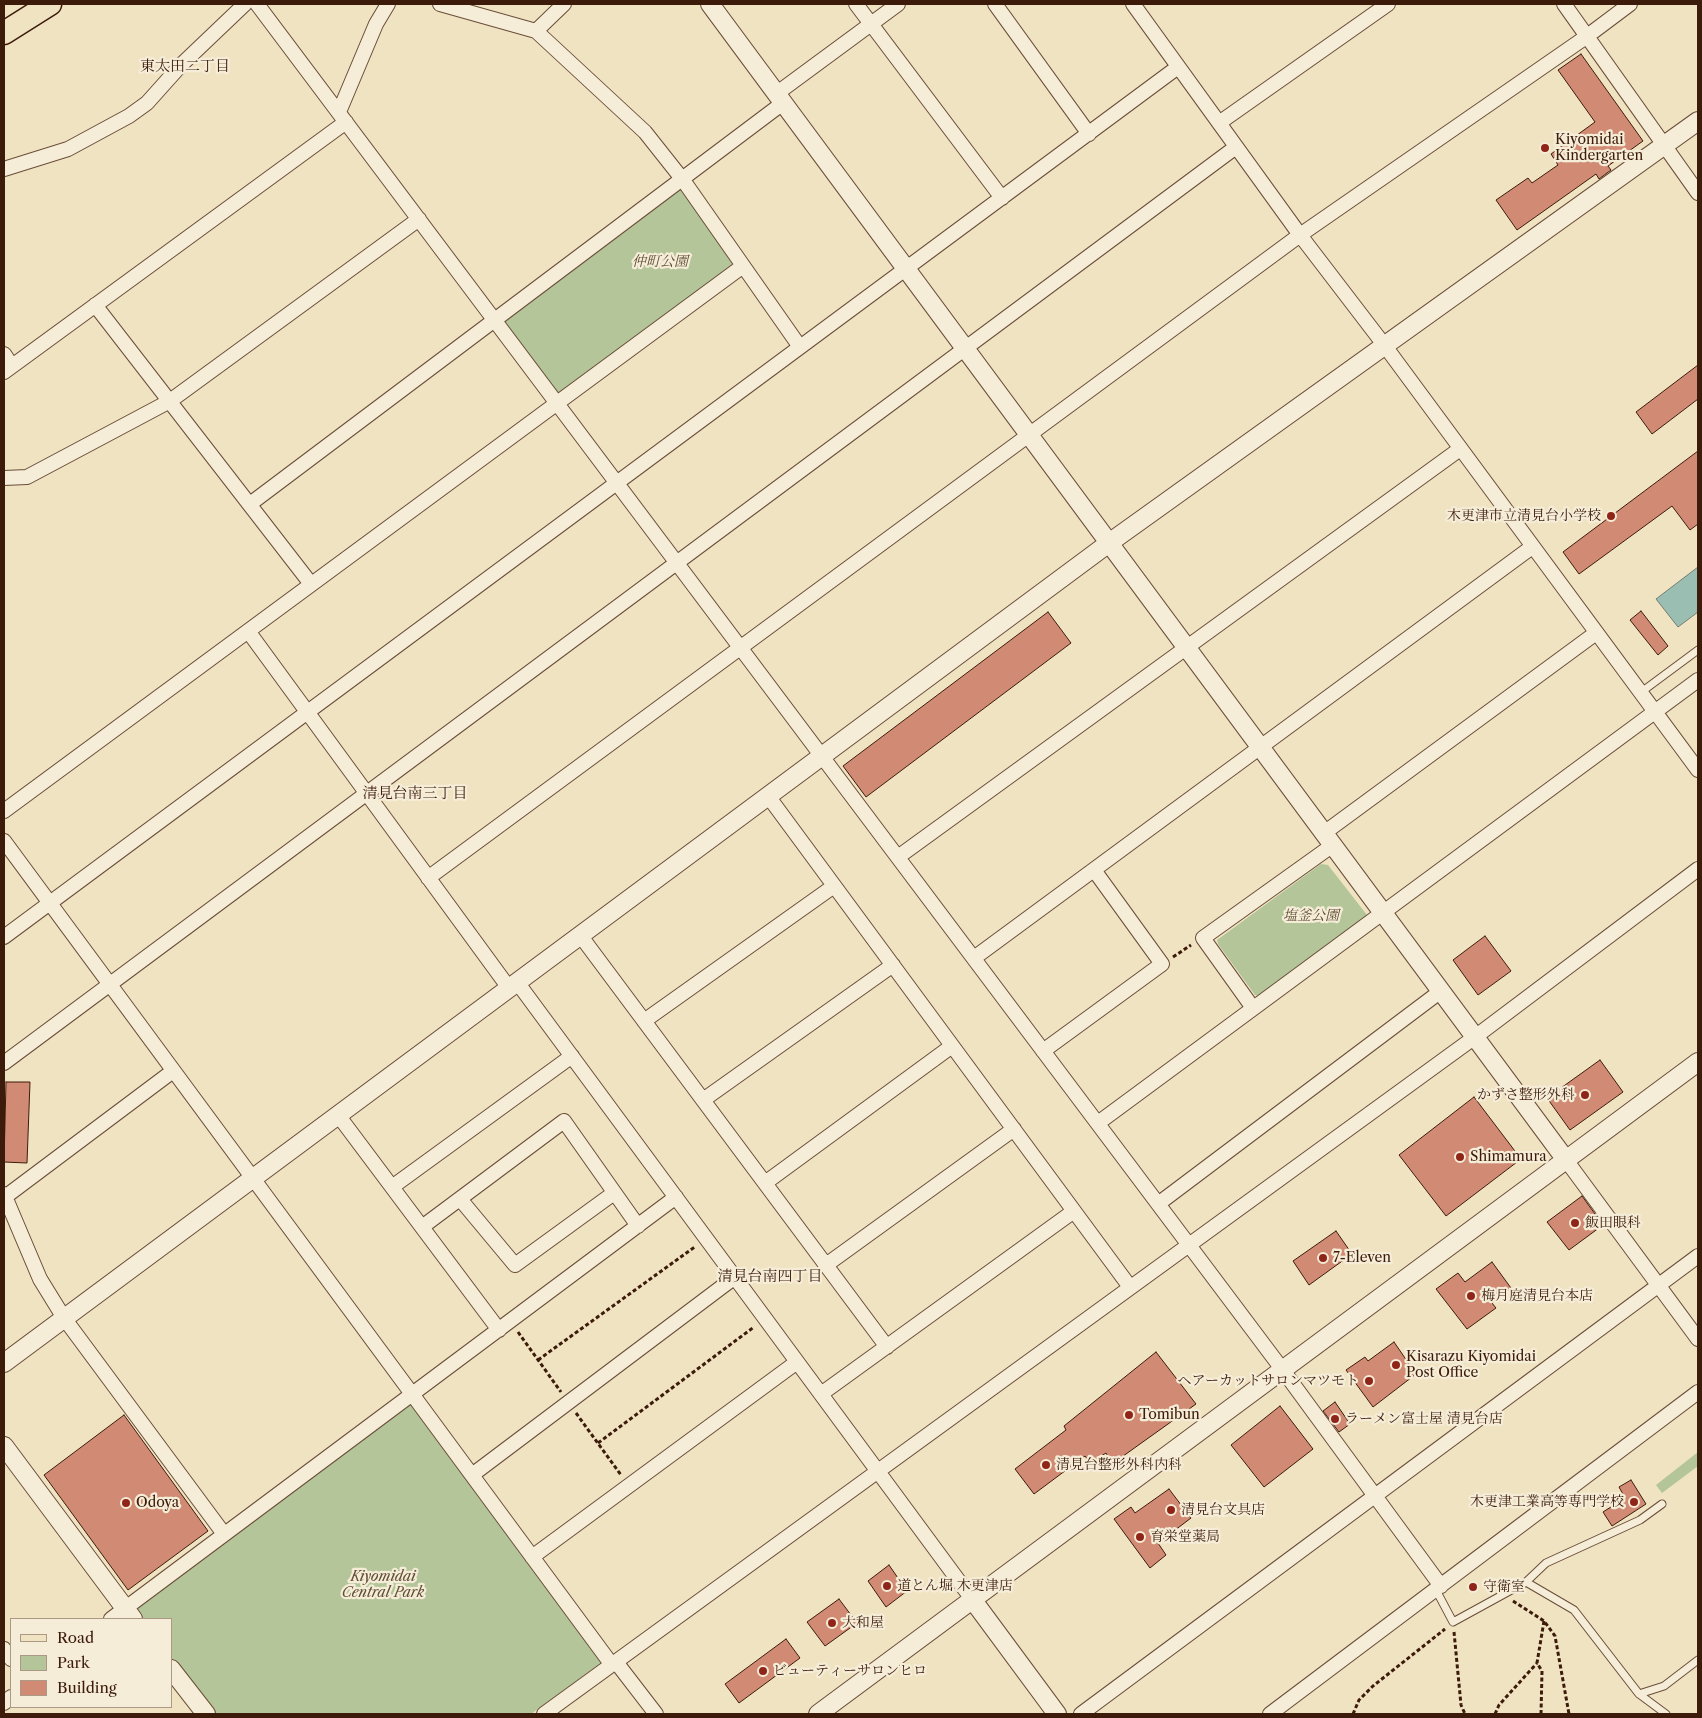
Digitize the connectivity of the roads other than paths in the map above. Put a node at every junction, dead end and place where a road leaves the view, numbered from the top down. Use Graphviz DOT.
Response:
graph roads {
  1 [pos="50,4"];
  2 [pos="245,4"];
  3 [pos="258,4"];
  4 [pos="388,4"];
  5 [pos="440,4"];
  6 [pos="564,4"];
  7 [pos="710,4"];
  8 [pos="856,4"];
  9 [pos="898,4"];
  10 [pos="995,4"];
  11 [pos="1133,4"];
  12 [pos="1388,4"];
  13 [pos="1564,4"];
  14 [pos="1630,4"];
  15 [pos="871,24"];
  16 [pos="536,31"];
  17 [pos="4,33"];
  18 [pos="1586,36"];
  19 [pos="1178,67"];
  20 [pos="780,98"];
  21 [pos="342,117"];
  22 [pos="1698,121"];
  23 [pos="1219,123"];
  24 [pos="1089,134"];
  25 [pos="1664,146"];
  26 [pos="1236,147"];
  27 [pos="4,169"];
  28 [pos="683,180"];
  29 [pos="1698,193"];
  30 [pos="1002,198"];
  31 [pos="419,219"];
  32 [pos="1300,235"];
  33 [pos="743,266"];
  34 [pos="906,269"];
  35 [pos="95,305"];
  36 [pos="495,320"];
  37 [pos="1385,346"];
  38 [pos="800,347"];
  39 [pos="965,348"];
  40 [pos="7,364"];
  41 [pos="170,401"];
  42 [pos="557,403"];
  43 [pos="1028,434"];
  44 [pos="1460,449"];
  45 [pos="4,478"];
  46 [pos="617,483"];
  47 [pos="250,504"];
  48 [pos="1109,543"];
  49 [pos="1532,547"];
  50 [pos="677,563"];
  51 [pos="311,584"];
  52 [pos="248,631"];
  53 [pos="1596,633"];
  54 [pos="740,647"];
  55 [pos="1187,647"];
  56 [pos="1698,650"];
  57 [pos="1698,680"];
  58 [pos="1640,693"];
  59 [pos="307,712"];
  60 [pos="1654,712"];
  61 [pos="1261,748"];
  62 [pos="822,756"];
  63 [pos="1698,770"];
  64 [pos="366,794"];
  65 [pos="768,796"];
  66 [pos="4,811"];
  67 [pos="1328,839"];
  68 [pos="4,841"];
  69 [pos="898,857"];
  70 [pos="1698,869"];
  71 [pos="1094,870"];
  72 [pos="428,878"];
  73 [pos="834,886"];
  74 [pos="49,903"];
  75 [pos="1383,912"];
  76 [pos="580,935"];
  77 [pos="4,937"];
  78 [pos="974,958"];
  79 [pos="893,965"];
  80 [pos="110,985"];
  81 [pos="513,985"];
  82 [pos="1441,991"];
  83 [pos="1253,1008"];
  84 [pos="644,1021"];
  85 [pos="1475,1036"];
  86 [pos="952,1046"];
  87 [pos="1043,1051"];
  88 [pos="572,1056"];
  89 [pos="1698,1062"];
  90 [pos="4,1064"];
  91 [pos="173,1071"];
  92 [pos="703,1100"];
  93 [pos="338,1115"];
  94 [pos="1098,1123"];
  95 [pos="1014,1129"];
  96 [pos="1566,1160"];
  97 [pos="252,1178"];
  98 [pos="765,1183"];
  99 [pos="392,1187"];
  100 [pos="614,1192"];
  101 [pos="4,1195"];
  102 [pos="676,1198"];
  103 [pos="460,1200"];
  104 [pos="1158,1204"];
  105 [pos="1074,1211"];
  106 [pos="638,1226"];
  107 [pos="422,1227"];
  108 [pos="1189,1245"];
  109 [pos="1698,1256"];
  110 [pos="826,1265"];
  111 [pos="735,1277"];
  112 [pos="1659,1285"];
  113 [pos="1130,1287"];
  114 [pos="64,1318"];
  115 [pos="505,1325"];
  116 [pos="1698,1339"];
  117 [pos="887,1347"];
  118 [pos="797,1362"];
  119 [pos="4,1363"];
  120 [pos="1282,1369"];
  121 [pos="1698,1392"];
  122 [pos="412,1394"];
  123 [pos="821,1394"];
  124 [pos="4,1446"];
  125 [pos="878,1471"];
  126 [pos="472,1475"];
  127 [pos="1375,1496"];
  128 [pos="1662,1504"];
  129 [pos="224,1534"];
  130 [pos="532,1557"];
  131 [pos="1526,1582"];
  132 [pos="1438,1588"];
  133 [pos="972,1599"];
  134 [pos="123,1616"];
  135 [pos="1698,1660"];
  136 [pos="614,1663"];
  137 [pos="172,1670"];
  138 [pos="1639,1694"];
  139 [pos="206,1714"];
  140 [pos="544,1714"];
  141 [pos="656,1714"];
  142 [pos="818,1714"];
  143 [pos="1057,1714"];
  144 [pos="1081,1714"];
  145 [pos="1271,1714"];
  146 [pos="1666,1714"];
  1 -- 17 [label="main road"];
  2 -- 27 [label="street"];
  3 -- 21 [label="street"];
  4 -- 21 [label="street"];
  5 -- 16 [label="street"];
  6 -- 16 [label="street"];
  7 -- 20 [label="street"];
  8 -- 15 [label="street"];
  9 -- 15 [label="street"];
  10 -- 24 [label="street"];
  11 -- 19 [label="street"];
  12 -- 23 [label="street"];
  13 -- 18 [label="street"];
  14 -- 18 [label="street"];
  15 -- 20 [label="street"];
  15 -- 30 [label="street"];
  16 -- 28 [label="street"];
  18 -- 25 [label="street"];
  18 -- 32 [label="street"];
  19 -- 23 [label="street"];
  19 -- 24 [label="street"];
  20 -- 28 [label="street"];
  20 -- 34 [label="street"];
  21 -- 31 [label="street"];
  21 -- 35 [label="street"];
  22 -- 25 [label="street"];
  23 -- 26 [label="street"];
  24 -- 30 [label="street"];
  25 -- 29 [label="street"];
  25 -- 37 [label="street"];
  26 -- 32 [label="street"];
  26 -- 39 [label="street"];
  28 -- 33 [label="street"];
  28 -- 36 [label="street"];
  30 -- 34 [label="street"];
  31 -- 36 [label="street"];
  31 -- 41 [label="street"];
  32 -- 37 [label="street"];
  32 -- 43 [label="street"];
  33 -- 38 [label="street"];
  33 -- 42 [label="street"];
  34 -- 38 [label="street"];
  34 -- 39 [label="street"];
  35 -- 40 [label="street"];
  35 -- 41 [label="street"];
  36 -- 42 [label="street"];
  36 -- 47 [label="street"];
  37 -- 44 [label="street"];
  37 -- 48 [label="street"];
  38 -- 46 [label="street"];
  39 -- 43 [label="street"];
  39 -- 50 [label="street"];
  41 -- 45 [label="street"];
  41 -- 47 [label="street"];
  42 -- 46 [label="street"];
  42 -- 51 [label="street"];
  43 -- 48 [label="street"];
  43 -- 54 [label="street"];
  44 -- 49 [label="street"];
  44 -- 55 [label="street"];
  46 -- 50 [label="street"];
  46 -- 59 [label="street"];
  47 -- 51 [label="street"];
  48 -- 55 [label="street"];
  48 -- 62 [label="street"];
  49 -- 53 [label="street"];
  49 -- 61 [label="street"];
  50 -- 54 [label="street"];
  50 -- 64 [label="street"];
  51 -- 52 [label="street"];
  52 -- 59 [label="street"];
  52 -- 66 [label="street"];
  53 -- 58 [label="street"];
  53 -- 67 [label="street"];
  54 -- 62 [label="street"];
  54 -- 72 [label="street"];
  55 -- 61 [label="street"];
  55 -- 69 [label="street"];
  56 -- 58 [label="lane"];
  57 -- 60 [label="street"];
  58 -- 60 [label="street"];
  59 -- 64 [label="street"];
  59 -- 74 [label="street"];
  60 -- 63 [label="street"];
  60 -- 75 [label="street"];
  61 -- 67 [label="street"];
  61 -- 71 [label="street"];
  62 -- 65 [label="street"];
  62 -- 69 [label="street"];
  64 -- 72 [label="street"];
  64 -- 80 [label="street"];
  65 -- 73 [label="street"];
  65 -- 76 [label="street"];
  67 -- 75 [label="street"];
  67 -- 83 [label="street"];
  68 -- 74 [label="street"];
  69 -- 78 [label="street"];
  70 -- 85 [label="street"];
  71 -- 78 [label="street"];
  71 -- 87 [label="street"];
  72 -- 81 [label="street"];
  73 -- 79 [label="street"];
  73 -- 84 [label="street"];
  74 -- 77 [label="street"];
  74 -- 80 [label="street"];
  75 -- 82 [label="street"];
  75 -- 83 [label="street"];
  76 -- 81 [label="street"];
  76 -- 84 [label="street"];
  78 -- 87 [label="street"];
  79 -- 86 [label="street"];
  79 -- 92 [label="street"];
  80 -- 90 [label="street"];
  80 -- 91 [label="street"];
  81 -- 88 [label="street"];
  81 -- 93 [label="street"];
  82 -- 85 [label="street"];
  82 -- 104 [label="street"];
  83 -- 94 [label="street"];
  84 -- 92 [label="street"];
  85 -- 96 [label="street"];
  85 -- 108 [label="street"];
  86 -- 95 [label="street"];
  86 -- 98 [label="street"];
  87 -- 94 [label="street"];
  88 -- 99 [label="street"];
  88 -- 102 [label="street"];
  89 -- 96 [label="street"];
  91 -- 97 [label="street"];
  91 -- 101 [label="street"];
  92 -- 98 [label="street"];
  93 -- 97 [label="street"];
  93 -- 99 [label="street"];
  94 -- 104 [label="street"];
  95 -- 105 [label="street"];
  95 -- 110 [label="street"];
  96 -- 112 [label="street"];
  96 -- 120 [label="street"];
  97 -- 114 [label="street"];
  97 -- 122 [label="street"];
  98 -- 110 [label="street"];
  99 -- 107 [label="street"];
  100 -- 103 [label="street"];
  100 -- 103 [label="street"];
  100 -- 106 [label="street"];
  101 -- 114 [label="street"];
  102 -- 106 [label="street"];
  102 -- 111 [label="street"];
  103 -- 107 [label="street"];
  104 -- 108 [label="street"];
  105 -- 113 [label="street"];
  105 -- 117 [label="street"];
  106 -- 115 [label="street"];
  107 -- 115 [label="street"];
  108 -- 113 [label="street"];
  108 -- 120 [label="street"];
  109 -- 112 [label="street"];
  110 -- 117 [label="street"];
  111 -- 118 [label="street"];
  111 -- 126 [label="street"];
  112 -- 116 [label="street"];
  112 -- 127 [label="street"];
  113 -- 125 [label="street"];
  114 -- 119 [label="street"];
  114 -- 129 [label="street"];
  115 -- 122 [label="street"];
  117 -- 123 [label="street"];
  118 -- 123 [label="street"];
  118 -- 130 [label="street"];
  120 -- 127 [label="street"];
  120 -- 133 [label="street"];
  121 -- 132 [label="street"];
  122 -- 126 [label="street"];
  122 -- 129 [label="street"];
  123 -- 125 [label="street"];
  124 -- 134 [label="street"];
  125 -- 133 [label="street"];
  125 -- 136 [label="street"];
  126 -- 130 [label="street"];
  127 -- 132 [label="street"];
  127 -- 144 [label="street"];
  128 -- 131 [label="lane"];
  129 -- 134 [label="street"];
  130 -- 136 [label="street"];
  131 -- 132 [label="lane"];
  131 -- 138 [label="lane"];
  132 -- 145 [label="street"];
  133 -- 142 [label="street"];
  133 -- 143 [label="street"];
  135 -- 138 [label="lane"];
  136 -- 140 [label="street"];
  136 -- 141 [label="street"];
  137 -- 139 [label="street"];
  138 -- 146 [label="lane"];
}
